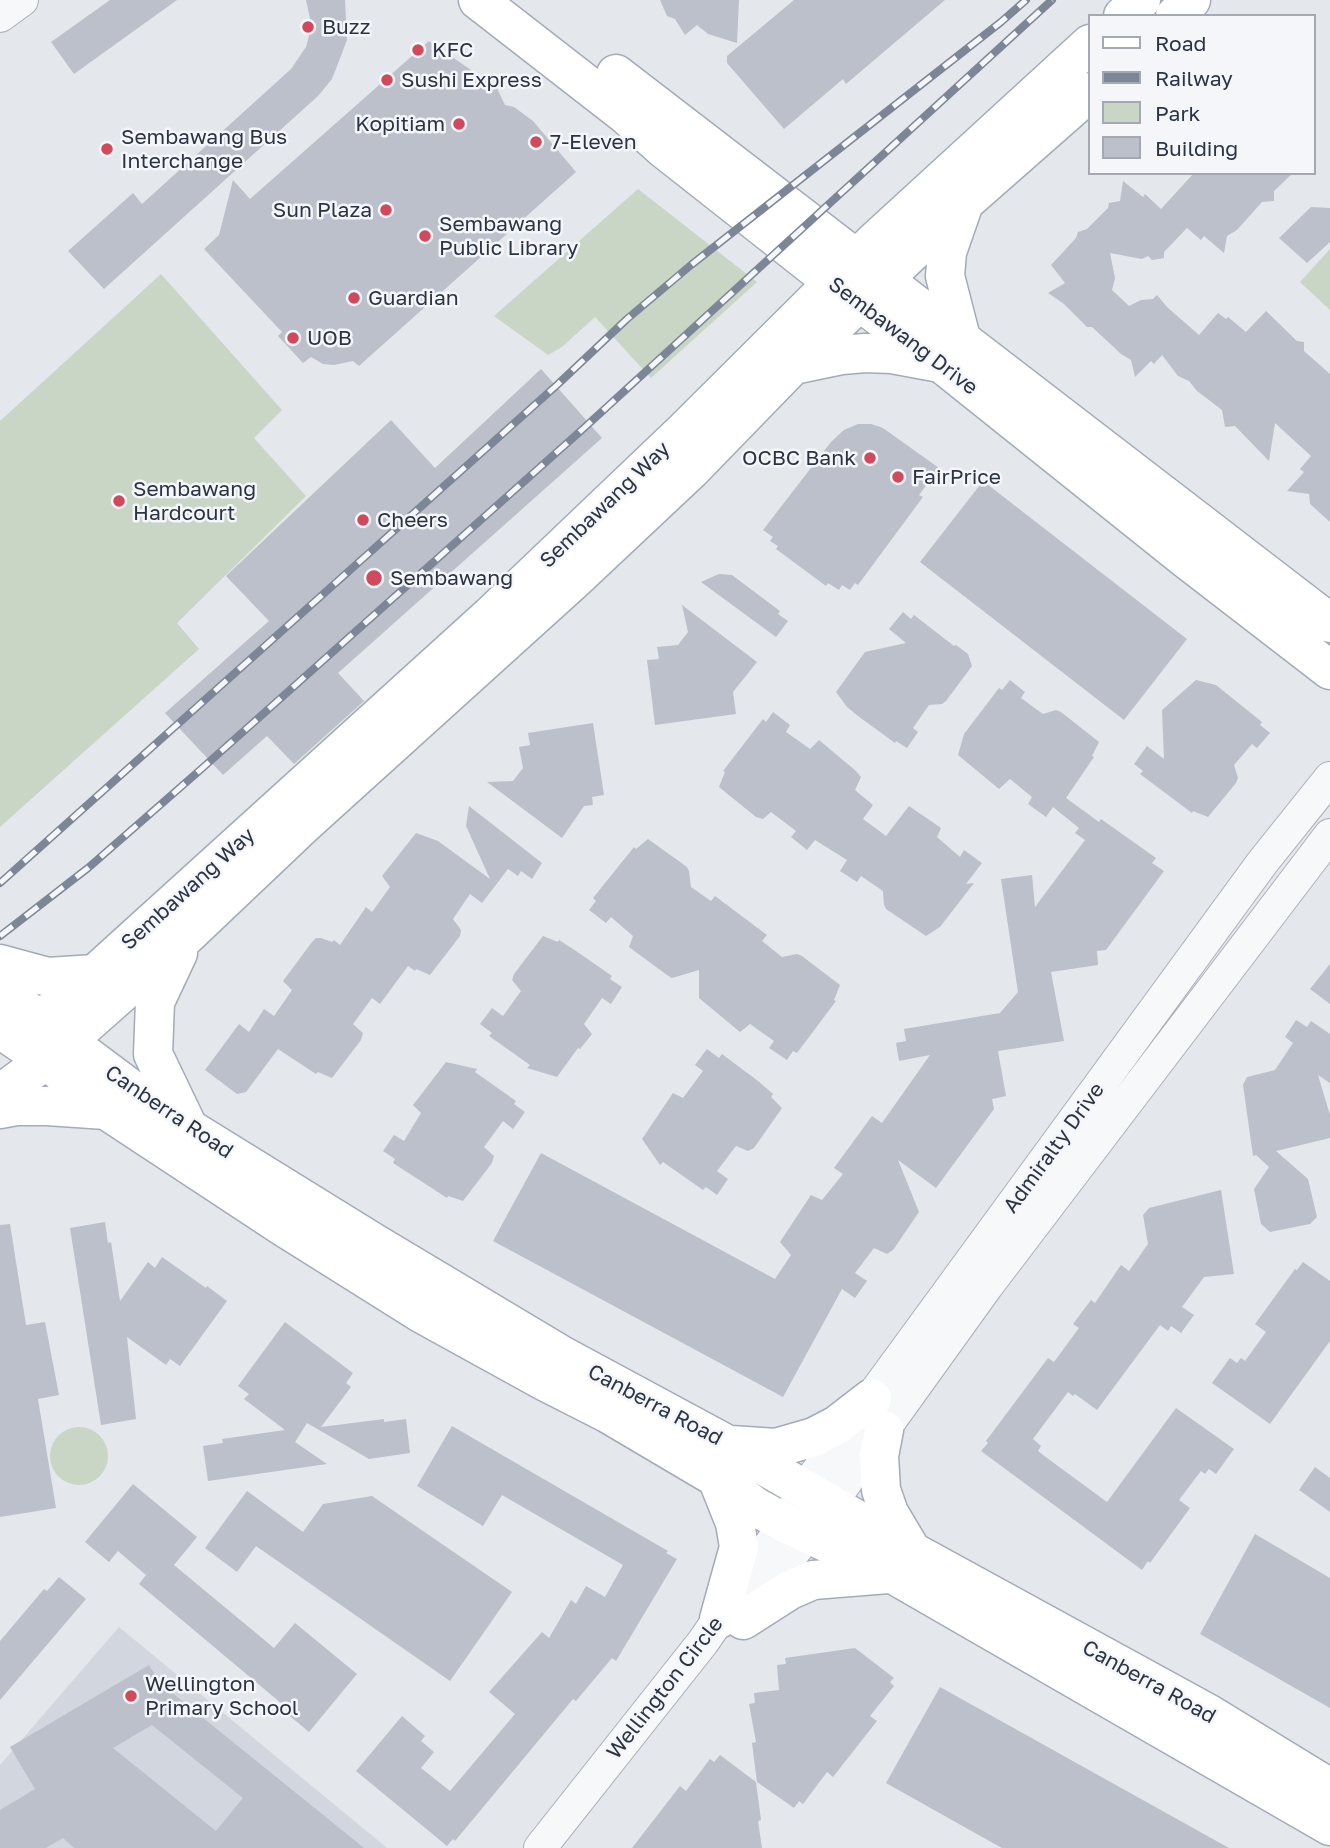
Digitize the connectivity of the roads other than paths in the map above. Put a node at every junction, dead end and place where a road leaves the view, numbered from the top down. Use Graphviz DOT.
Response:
graph roads {
  1 [pos="22,0"];
  2 [pos="478,0"];
  3 [pos="520,0"];
  4 [pos="1141,0"];
  5 [pos="1191,0"];
  6 [pos="1125,14"];
  7 [pos="1177,14"];
  8 [pos="0,16"];
  9 [pos="1085,68"];
  10 [pos="965,201"];
  11 [pos="858,281"];
  12 [pos="951,352"];
  13 [pos="793,365"];
  14 [pos="1330,623"];
  15 [pos="1330,670"];
  16 [pos="1330,778"];
  17 [pos="1330,835"];
  18 [pos="186,936"];
  19 [pos="0,964"];
  20 [pos="95,974"];
  21 [pos="0,988"];
  22 [pos="28,1041"];
  23 [pos="0,1094"];
  24 [pos="0,1109"];
  25 [pos="106,1110"];
  26 [pos="187,1127"];
  27 [pos="878,1414"];
  28 [pos="723,1462"];
  29 [pos="819,1496"];
  30 [pos="796,1529"];
  31 [pos="902,1563"];
  32 [pos="731,1619"];
  33 [pos="1330,1788"];
  34 [pos="1330,1826"];
  35 [pos="540,1848"];
  36 [pos="559,1848"];
  1 -- 8 [label="street"];
  2 -- 11 [label="main road, Sembawang Drive"];
  3 -- 11 [label="main road, Sembawang Drive"];
  4 -- 6 [label="main road"];
  5 -- 7 [label="main road"];
  9 -- 10 [label="main road, Sembawang Way"];
  9 -- 11 [label="main road, Sembawang Way"];
  10 -- 11 [label="main road, Sembawang Way"];
  10 -- 12 [label="main road"];
  11 -- 12 [label="main road, Sembawang Drive"];
  11 -- 13 [label="main road, Sembawang Way"];
  11 -- 20 [label="main road, Sembawang Way"];
  12 -- 13 [label="main road"];
  12 -- 14 [label="main road, Sembawang Drive"];
  12 -- 15 [label="main road, Sembawang Drive"];
  13 -- 18 [label="main road, Sembawang Way"];
  16 -- 27 [label="street, Admiralty Drive"];
  17 -- 27 [label="street, Admiralty Drive"];
  18 -- 22 [label="main road, Sembawang Way"];
  18 -- 26 [label="main road"];
  19 -- 20 [label="main road"];
  20 -- 22 [label="main road, Sembawang Way"];
  21 -- 22 [label="main road, Canberra Road"];
  22 -- 23 [label="main road"];
  22 -- 25 [label="main road, Canberra Road"];
  22 -- 26 [label="main road, Canberra Road"];
  24 -- 25 [label="main road"];
  25 -- 28 [label="main road, Canberra Road"];
  26 -- 28 [label="main road, Canberra Road"];
  27 -- 28 [label="main road"];
  27 -- 29 [label="street, Admiralty Drive"];
  27 -- 31 [label="main road"];
  28 -- 29 [label="main road, Canberra Road"];
  28 -- 30 [label="main road, Canberra Road"];
  28 -- 32 [label="main road"];
  29 -- 30 [label="street, Admiralty Drive"];
  29 -- 31 [label="main road, Canberra Road"];
  30 -- 31 [label="main road, Canberra Road"];
  30 -- 32 [label="street, Wellington Circle"];
  31 -- 32 [label="main road"];
  31 -- 33 [label="main road, Canberra Road"];
  31 -- 34 [label="main road, Canberra Road"];
  32 -- 35 [label="street, Wellington Circle"];
  32 -- 36 [label="street, Wellington Circle"];
}
